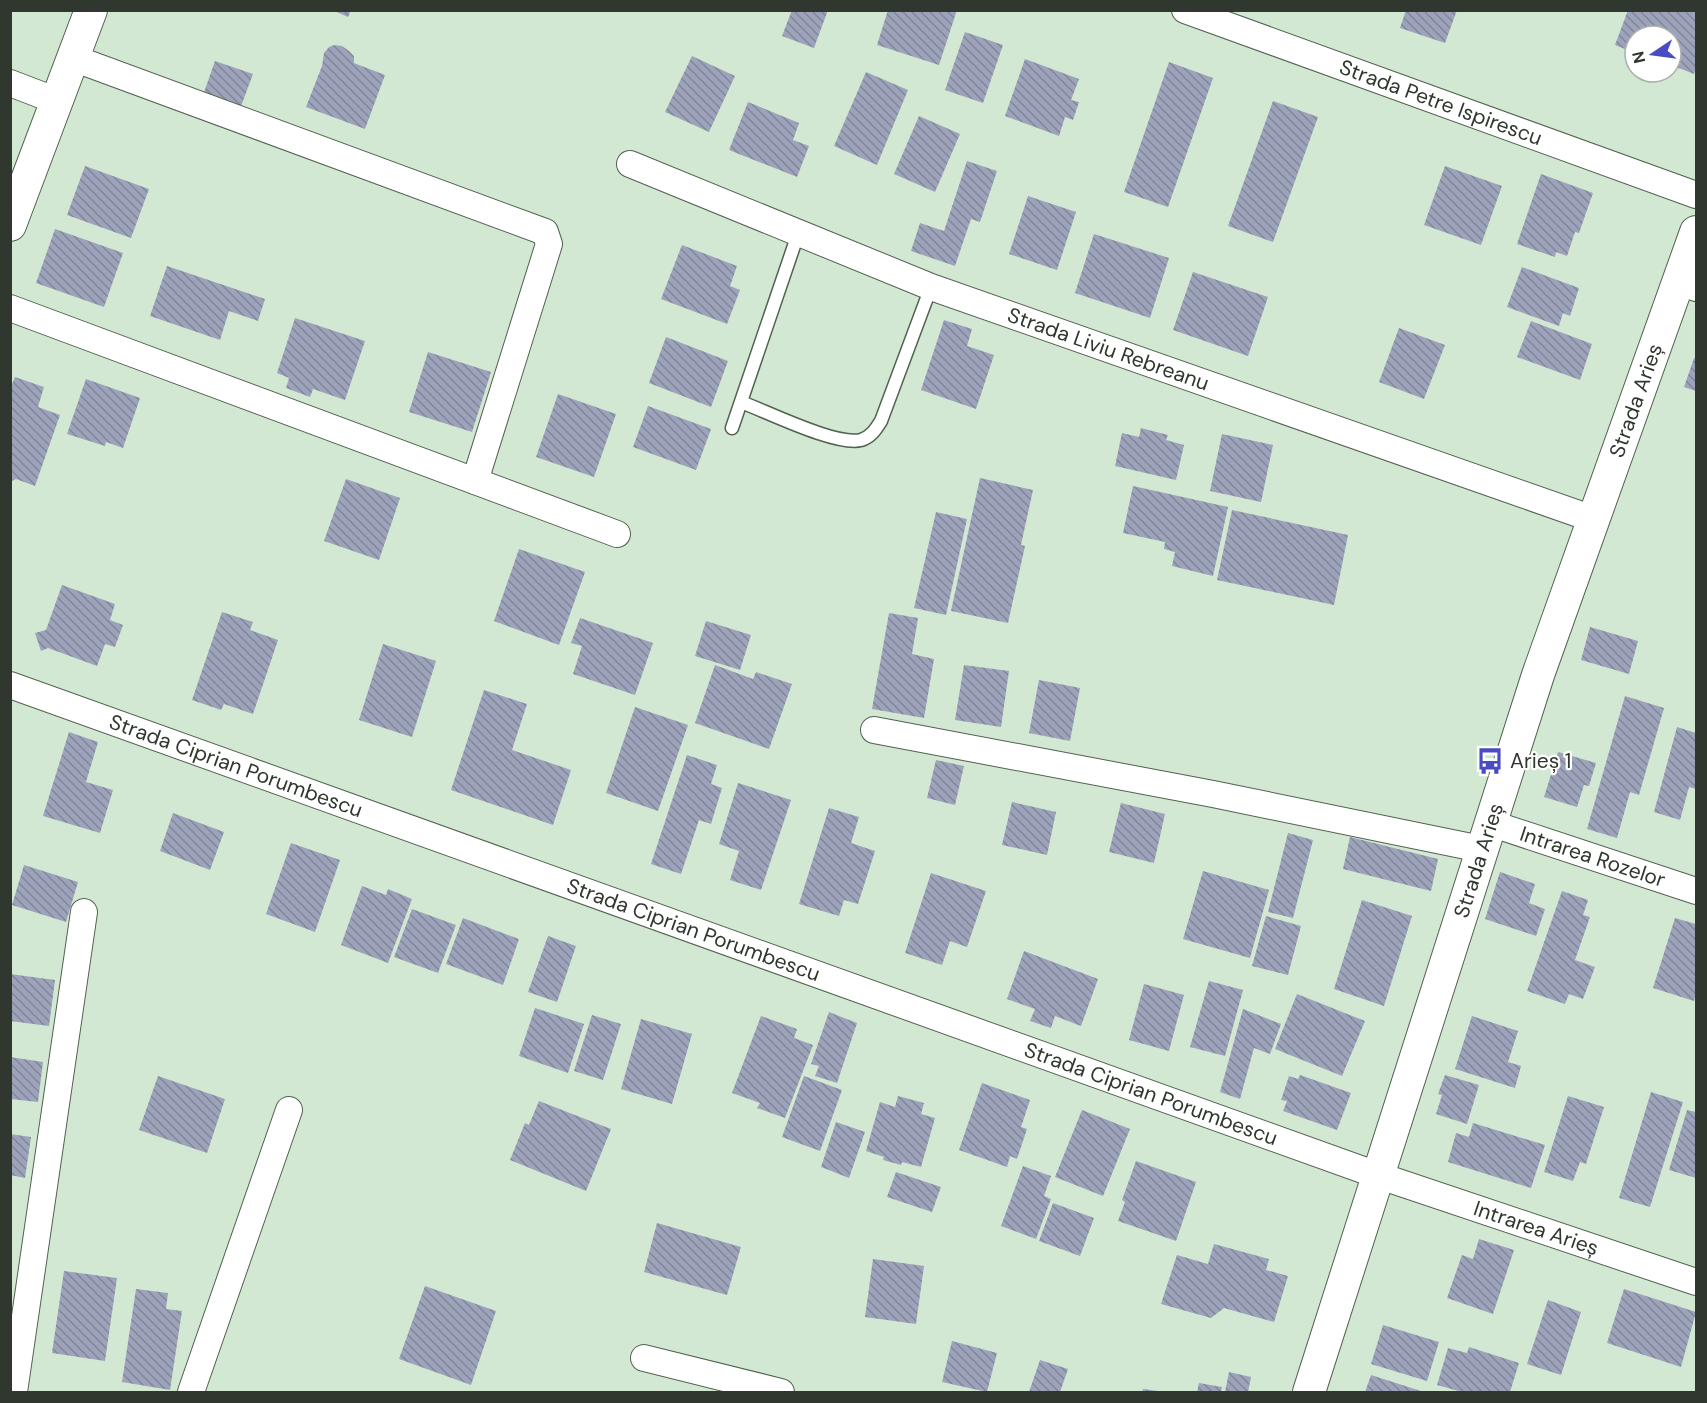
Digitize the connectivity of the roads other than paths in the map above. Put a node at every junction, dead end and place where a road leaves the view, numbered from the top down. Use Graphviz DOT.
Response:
graph roads {
  1 [pos="91,10"];
  2 [pos="1185,10"];
  3 [pos="73,57"];
  4 [pos="10,83"];
  5 [pos="57,101"];
  6 [pos="630,164"];
  7 [pos="1696,195"];
  8 [pos="10,225"];
  9 [pos="1696,232"];
  10 [pos="798,234"];
  11 [pos="1688,285"];
  12 [pos="931,287"];
  13 [pos="10,308"];
  14 [pos="741,402"];
  15 [pos="732,428"];
  16 [pos="475,481"];
  17 [pos="1593,519"];
  18 [pos="617,534"];
  19 [pos="10,685"];
  20 [pos="874,730"];
  21 [pos="1485,836"];
  22 [pos="1696,891"];
  23 [pos="84,912"];
  24 [pos="289,1110"];
  25 [pos="1377,1175"];
  26 [pos="1696,1282"];
  27 [pos="644,1358"];
  28 [pos="14,1392"];
  29 [pos="191,1392"];
  30 [pos="782,1392"];
  31 [pos="1309,1392"];
  1 -- 3 [label="street"];
  2 -- 7 [label="street, Strada Petre Ispirescu"];
  3 -- 5 [label="street"];
  3 -- 16 [label="street"];
  4 -- 5 [label="street"];
  5 -- 8 [label="street"];
  6 -- 10 [label="street, Strada Liviu Rebreanu"];
  9 -- 11 [label="street, Strada Arieș"];
  10 -- 12 [label="street, Strada Liviu Rebreanu"];
  10 -- 14 [label="lane"];
  11 -- 17 [label="street, Strada Arieș"];
  12 -- 14 [label="lane"];
  12 -- 17 [label="street, Strada Liviu Rebreanu"];
  13 -- 16 [label="street"];
  14 -- 15 [label="lane"];
  16 -- 18 [label="street"];
  17 -- 21 [label="street, Strada Arieș"];
  19 -- 25 [label="street, Strada Ciprian Porumbescu"];
  20 -- 21 [label="street, Intrarea Rozelor"];
  21 -- 22 [label="street, Intrarea Rozelor"];
  21 -- 25 [label="street, Strada Arieș"];
  23 -- 28 [label="street"];
  24 -- 29 [label="street"];
  25 -- 26 [label="street, Intrarea Arieș"];
  25 -- 31 [label="street, Strada Arieș"];
  27 -- 30 [label="street"];
}
